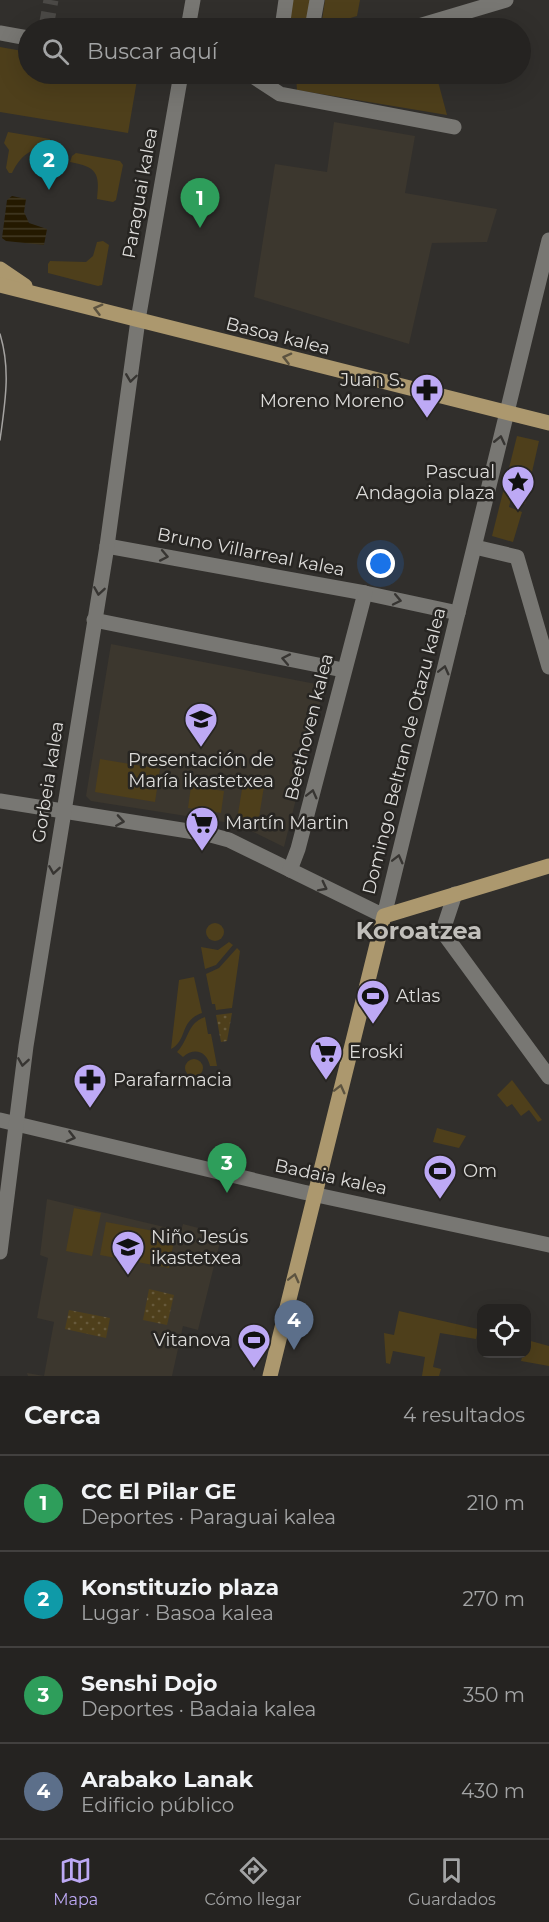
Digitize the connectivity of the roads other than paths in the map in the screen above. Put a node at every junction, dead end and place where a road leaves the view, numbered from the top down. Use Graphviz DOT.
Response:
graph roads {
  1 [pos="193,0"];
  2 [pos="286,0"];
  3 [pos="317,0"];
  4 [pos="506,0"];
  5 [pos="466,6"];
  6 [pos="190,18"];
  7 [pos="283,18"];
  8 [pos="314,18"];
  9 [pos="437,18"];
  10 [pos="0,33"];
  11 [pos="18,36"];
  12 [pos="179,84"];
  13 [pos="264,84"];
  14 [pos="454,128"];
  15 [pos="549,240"];
  16 [pos="0,269"];
  17 [pos="0,285"];
  18 [pos="18,289"];
  19 [pos="41,295"];
  20 [pos="0,296"];
  21 [pos="138,320"];
  22 [pos="506,414"];
  23 [pos="549,423"];
  24 [pos="106,546"];
  25 [pos="474,547"];
  26 [pos="364,593"];
  27 [pos="459,613"];
  28 [pos="94,620"];
  29 [pos="545,640"];
  30 [pos="549,667"];
  31 [pos="343,669"];
  32 [pos="0,801"];
  33 [pos="63,812"];
  34 [pos="549,866"];
  35 [pos="290,870"];
  36 [pos="455,894"];
  37 [pos="384,916"];
  38 [pos="549,1077"];
  39 [pos="7,1122"];
  40 [pos="314,1194"];
  41 [pos="549,1245"];
  42 [pos="0,1252"];
  43 [pos="270,1376"];
  1 -- 6 [label="street"];
  2 -- 7 [label="street"];
  3 -- 8 [label="street"];
  4 -- 5 [label="street"];
  5 -- 9 [label="street"];
  10 -- 11 [label="street"];
  12 -- 21 [label="street, Paraguai kalea"];
  13 -- 14 [label="street"];
  15 -- 22 [label="street, Domingo Beltran de Otazu kalea"];
  16 -- 19 [label="main road, Basoa kalea"];
  17 -- 18 [label="main road, Basoa kalea"];
  18 -- 19 [label="main road, Basoa kalea"];
  18 -- 20 [label="main road"];
  21 -- 19 [label="main road, Basoa kalea, one-way"];
  22 -- 21 [label="main road, Basoa kalea, one-way"];
  21 -- 24 [label="street, Gorbeia kalea, one-way"];
  22 -- 23 [label="main road, Basoa kalea"];
  25 -- 22 [label="street, Domingo Beltran de Otazu kalea, one-way"];
  24 -- 26 [label="street, Bruno Villarreal kalea, one-way"];
  24 -- 28 [label="street, Gorbeia kalea, one-way"];
  25 -- 27 [label="street, Domingo Beltran de Otazu kalea"];
  25 -- 29 [label="street"];
  26 -- 27 [label="street, Bruno Villarreal kalea, one-way"];
  26 -- 31 [label="street, Beethoven kalea"];
  37 -- 27 [label="street, Domingo Beltran de Otazu kalea, one-way"];
  31 -- 28 [label="street, one-way"];
  28 -- 33 [label="street, Gorbeia kalea"];
  29 -- 30 [label="street"];
  35 -- 31 [label="street, Beethoven kalea, one-way"];
  32 -- 33 [label="street"];
  33 -- 35 [label="street, one-way"];
  33 -- 39 [label="street, Gorbeia kalea, one-way"];
  34 -- 36 [label="main road"];
  35 -- 37 [label="street, one-way"];
  36 -- 37 [label="main road"];
  36 -- 38 [label="street"];
  40 -- 37 [label="main road, Domingo Beltran de Otazu kalea, one-way"];
  39 -- 40 [label="street, Badaia kalea, one-way"];
  39 -- 42 [label="street, Gorbeia kalea"];
  40 -- 41 [label="street, Badaia kalea"];
  43 -- 40 [label="main road, Domingo Beltran de Otazu kalea, one-way"];
}
